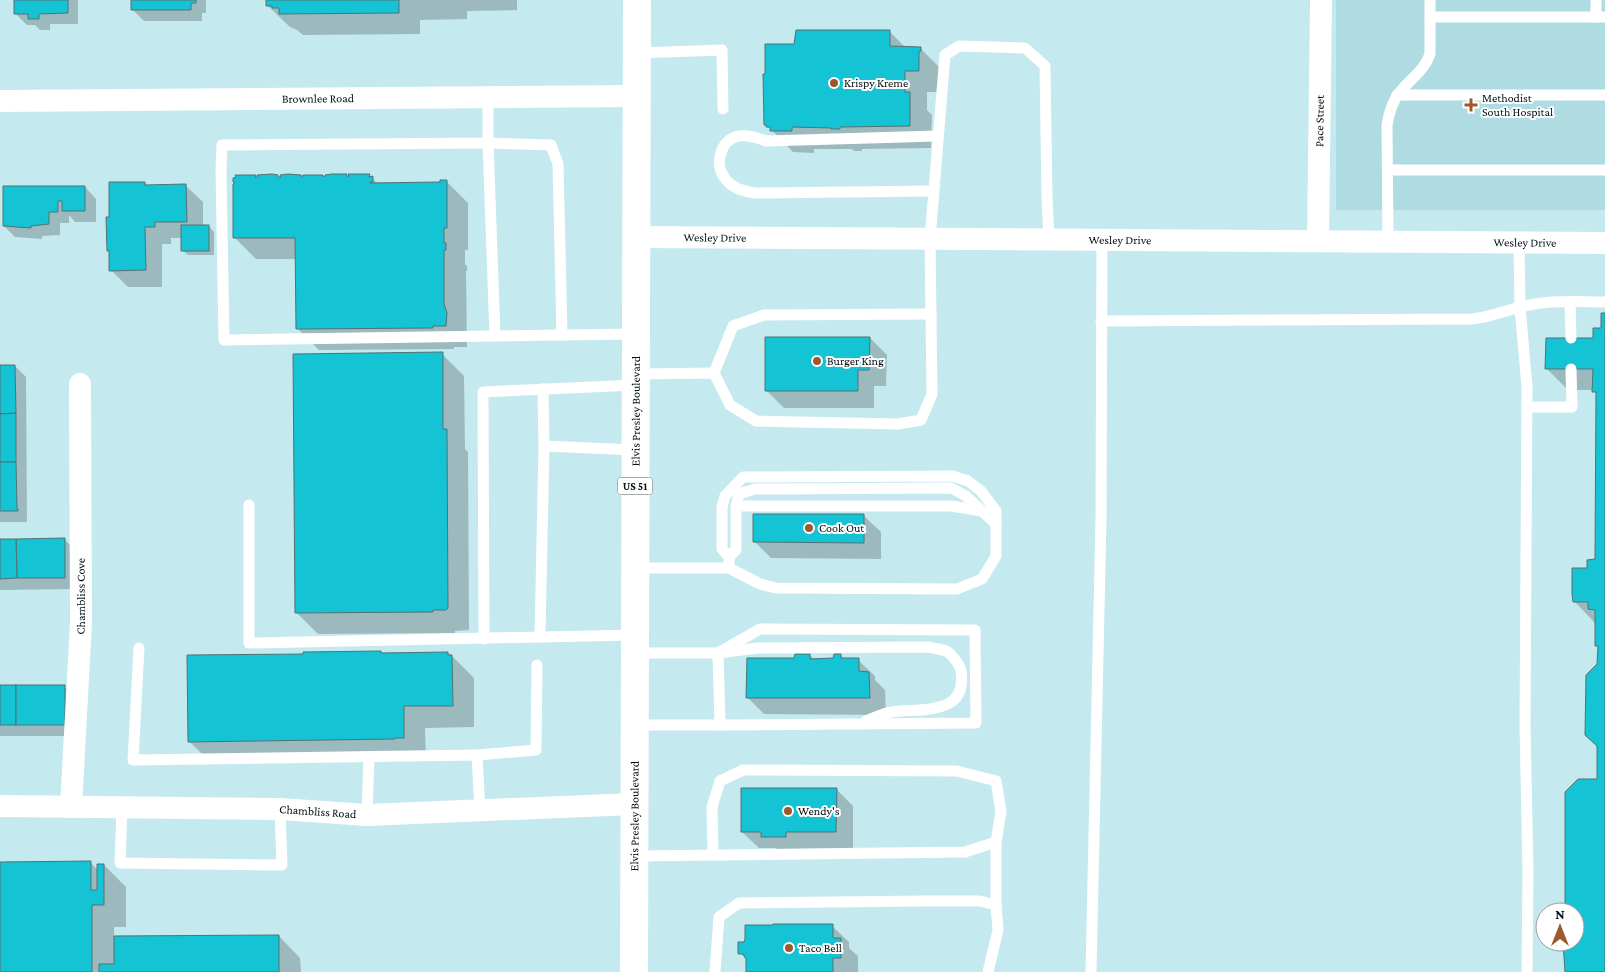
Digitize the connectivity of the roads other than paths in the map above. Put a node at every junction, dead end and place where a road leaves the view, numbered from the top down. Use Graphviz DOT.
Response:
graph roads {
  1 [pos="636,0"];
  2 [pos="1321,0"];
  3 [pos="1430,0"];
  4 [pos="1596,0"];
  5 [pos="1430,18"];
  6 [pos="1601,18"];
  7 [pos="636,53"];
  8 [pos="1397,95"];
  9 [pos="1605,95"];
  10 [pos="635,96"];
  11 [pos="488,97"];
  12 [pos="0,101"];
  13 [pos="723,109"];
  14 [pos="937,136"];
  15 [pos="488,142"];
  16 [pos="1388,170"];
  17 [pos="1605,170"];
  18 [pos="933,191"];
  19 [pos="635,237"];
  20 [pos="930,239"];
  21 [pos="1049,239"];
  22 [pos="1102,239"];
  23 [pos="1318,241"];
  24 [pos="1388,242"];
  25 [pos="1519,243"];
  26 [pos="1605,243"];
  27 [pos="1570,302"];
  28 [pos="1605,302"];
  29 [pos="1520,307"];
  30 [pos="931,314"];
  31 [pos="1102,321"];
  32 [pos="635,334"];
  33 [pos="562,335"];
  34 [pos="495,336"];
  35 [pos="1571,338"];
  36 [pos="1571,369"];
  37 [pos="714,373"];
  38 [pos="635,379"];
  39 [pos="80,384"];
  40 [pos="543,389"];
  41 [pos="1527,407"];
  42 [pos="544,446"];
  43 [pos="635,450"];
  44 [pos="249,505"];
  45 [pos="736,506"];
  46 [pos="982,511"];
  47 [pos="996,524"];
  48 [pos="729,563"];
  49 [pos="635,568"];
  50 [pos="540,636"];
  51 [pos="484,639"];
  52 [pos="635,644"];
  53 [pos="139,648"];
  54 [pos="718,653"];
  55 [pos="537,665"];
  56 [pos="858,724"];
  57 [pos="634,725"];
  58 [pos="720,725"];
  59 [pos="477,755"];
  60 [pos="369,757"];
  61 [pos="634,804"];
  62 [pos="0,806"];
  63 [pos="71,807"];
  64 [pos="122,808"];
  65 [pos="280,809"];
  66 [pos="480,811"];
  67 [pos="367,815"];
  68 [pos="996,842"];
  69 [pos="713,855"];
  70 [pos="634,856"];
  71 [pos="996,905"];
  72 [pos="634,972"];
  73 [pos="715,972"];
  74 [pos="988,972"];
  75 [pos="1091,972"];
  76 [pos="1527,972"];
  1 -- 7 [label="main road, Elvis Presley Boulevard / US 51"];
  2 -- 23 [label="street, Pace Street"];
  3 -- 5 [label="lane"];
  4 -- 6 [label="lane"];
  5 -- 6 [label="lane"];
  5 -- 8 [label="lane"];
  7 -- 10 [label="main road, Elvis Presley Boulevard / US 51"];
  7 -- 13 [label="lane"];
  8 -- 9 [label="lane"];
  8 -- 16 [label="lane"];
  10 -- 11 [label="street, Brownlee Road"];
  10 -- 19 [label="main road, Elvis Presley Boulevard / US 51"];
  11 -- 12 [label="street, Brownlee Road"];
  11 -- 15 [label="lane"];
  14 -- 18 [label="lane"];
  14 -- 18 [label="lane"];
  14 -- 21 [label="lane"];
  15 -- 33 [label="lane"];
  15 -- 34 [label="lane"];
  15 -- 34 [label="lane"];
  16 -- 17 [label="lane"];
  16 -- 24 [label="lane"];
  18 -- 20 [label="lane"];
  19 -- 20 [label="street, Wesley Drive"];
  19 -- 32 [label="main road, Elvis Presley Boulevard / US 51"];
  20 -- 21 [label="street, Wesley Drive"];
  20 -- 30 [label="lane"];
  21 -- 22 [label="street, Wesley Drive"];
  22 -- 23 [label="street, Wesley Drive"];
  22 -- 31 [label="lane"];
  23 -- 24 [label="street, Wesley Drive"];
  24 -- 25 [label="street, Wesley Drive"];
  25 -- 26 [label="street, Wesley Drive"];
  25 -- 29 [label="lane"];
  27 -- 28 [label="lane"];
  27 -- 29 [label="lane"];
  27 -- 35 [label="lane"];
  29 -- 31 [label="lane"];
  29 -- 41 [label="lane"];
  30 -- 37 [label="lane"];
  30 -- 37 [label="lane"];
  31 -- 75 [label="lane"];
  32 -- 33 [label="lane"];
  32 -- 38 [label="main road, Elvis Presley Boulevard / US 51"];
  33 -- 34 [label="lane"];
  36 -- 41 [label="lane"];
  37 -- 38 [label="lane"];
  38 -- 40 [label="lane"];
  38 -- 43 [label="main road, Elvis Presley Boulevard / US 51"];
  39 -- 63 [label="street, Chambliss Cove"];
  40 -- 42 [label="lane"];
  40 -- 51 [label="lane"];
  41 -- 76 [label="lane"];
  42 -- 43 [label="lane"];
  42 -- 50 [label="lane"];
  43 -- 49 [label="main road, Elvis Presley Boulevard / US 51"];
  44 -- 51 [label="lane"];
  45 -- 46 [label="lane"];
  45 -- 46 [label="lane"];
  45 -- 48 [label="lane"];
  46 -- 47 [label="lane"];
  47 -- 48 [label="lane"];
  47 -- 48 [label="lane"];
  48 -- 49 [label="lane"];
  49 -- 52 [label="main road, Elvis Presley Boulevard / US 51"];
  50 -- 51 [label="lane"];
  50 -- 52 [label="lane"];
  52 -- 54 [label="lane"];
  52 -- 57 [label="main road, Elvis Presley Boulevard / US 51"];
  53 -- 60 [label="lane"];
  54 -- 56 [label="lane"];
  54 -- 56 [label="lane"];
  54 -- 58 [label="lane"];
  55 -- 59 [label="lane"];
  56 -- 58 [label="lane"];
  57 -- 58 [label="lane"];
  57 -- 61 [label="main road, Elvis Presley Boulevard / US 51"];
  59 -- 60 [label="lane"];
  59 -- 66 [label="lane"];
  60 -- 67 [label="lane"];
  61 -- 66 [label="street, Chambliss Road"];
  61 -- 70 [label="main road, Elvis Presley Boulevard / US 51"];
  62 -- 63 [label="street, Chambliss Road"];
  63 -- 64 [label="street, Chambliss Road"];
  64 -- 65 [label="street, Chambliss Road"];
  64 -- 65 [label="lane"];
  65 -- 67 [label="street, Chambliss Road"];
  66 -- 67 [label="street, Chambliss Road"];
  68 -- 69 [label="lane"];
  68 -- 69 [label="lane"];
  68 -- 71 [label="lane"];
  69 -- 70 [label="lane"];
  70 -- 72 [label="main road, Elvis Presley Boulevard / US 51"];
  71 -- 73 [label="lane"];
  71 -- 74 [label="lane"];
}
